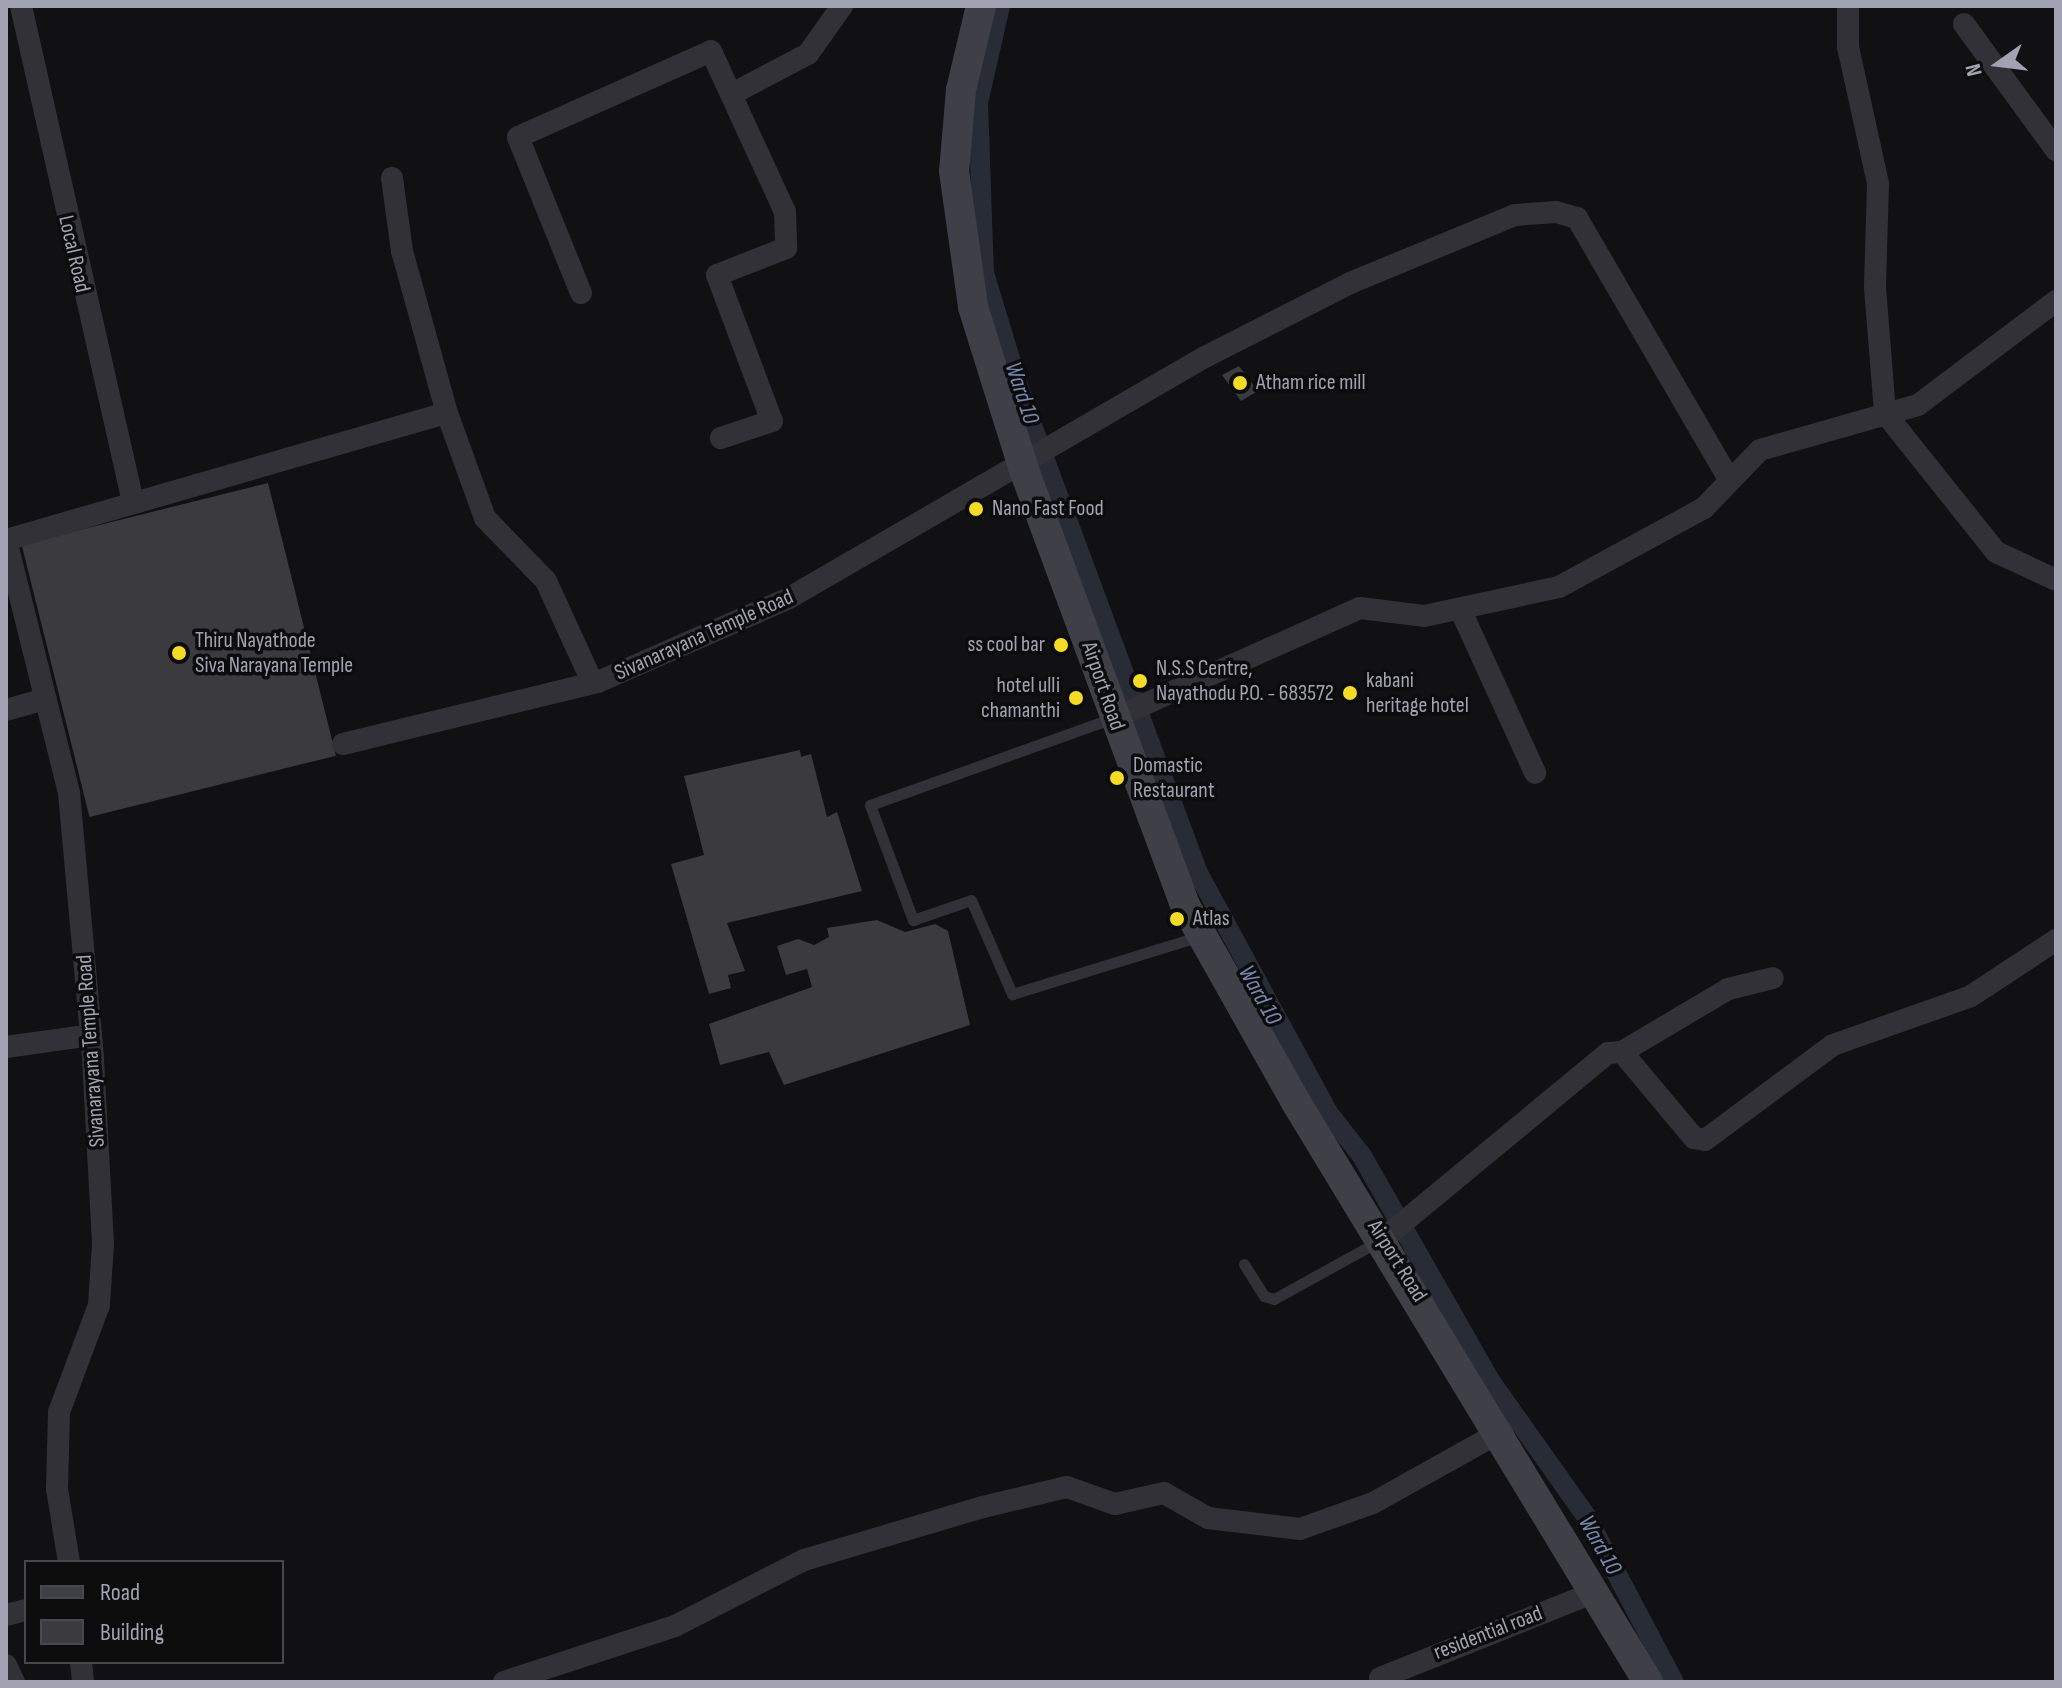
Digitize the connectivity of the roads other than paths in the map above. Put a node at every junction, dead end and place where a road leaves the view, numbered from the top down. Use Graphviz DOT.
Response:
graph roads {
  1 [pos="21,6"];
  2 [pos="842,6"];
  3 [pos="981,6"];
  4 [pos="1848,6"];
  5 [pos="1964,24"];
  6 [pos="732,94"];
  7 [pos="2056,150"];
  8 [pos="392,178"];
  9 [pos="581,293"];
  10 [pos="2056,301"];
  11 [pos="447,413"];
  12 [pos="1885,413"];
  13 [pos="721,438"];
  14 [pos="1035,458"];
  15 [pos="1730,481"];
  16 [pos="133,502"];
  17 [pos="6,540"];
  18 [pos="2056,580"];
  19 [pos="1461,611"];
  20 [pos="598,682"];
  21 [pos="45,699"];
  22 [pos="6,710"];
  23 [pos="1117,716"];
  24 [pos="343,744"];
  25 [pos="1535,773"];
  26 [pos="1201,936"];
  27 [pos="2056,940"];
  28 [pos="1773,978"];
  29 [pos="91,1035"];
  30 [pos="6,1047"];
  31 [pos="1622,1052"];
  32 [pos="1394,1230"];
  33 [pos="1244,1264"];
  34 [pos="1502,1431"];
  35 [pos="69,1560"];
  36 [pos="1597,1591"];
  37 [pos="6,1665"];
  38 [pos="1380,1678"];
  39 [pos="14,1682"];
  40 [pos="504,1682"];
  41 [pos="1648,1682"];
  1 -- 16 [label="street, Local Road"];
  2 -- 6 [label="street"];
  3 -- 14 [label="main road, Airport Road"];
  4 -- 12 [label="street"];
  5 -- 7 [label="street"];
  6 -- 9 [label="street"];
  6 -- 13 [label="street"];
  8 -- 11 [label="street"];
  10 -- 12 [label="street"];
  11 -- 16 [label="street, Sivanarayana Temple Road"];
  11 -- 20 [label="street, Sivanarayana Temple Road"];
  12 -- 15 [label="street"];
  12 -- 18 [label="street"];
  14 -- 15 [label="street, Sivanarayana Temple Road"];
  14 -- 20 [label="street, Sivanarayana Temple Road"];
  14 -- 23 [label="main road, Airport Road"];
  15 -- 19 [label="street"];
  16 -- 17 [label="street, Sivanarayana Temple Road"];
  17 -- 21 [label="street, Sivanarayana Temple Road"];
  19 -- 23 [label="street"];
  19 -- 25 [label="street"];
  20 -- 24 [label="street"];
  21 -- 22 [label="street"];
  21 -- 29 [label="street, Sivanarayana Temple Road"];
  23 -- 26 [label="main road, Airport Road"];
  23 -- 26 [label="lane"];
  26 -- 32 [label="main road, Airport Road"];
  27 -- 31 [label="street"];
  28 -- 31 [label="street"];
  29 -- 30 [label="street"];
  29 -- 35 [label="street, Sivanarayana Temple Road"];
  31 -- 32 [label="street"];
  32 -- 33 [label="lane"];
  32 -- 34 [label="main road, Airport Road"];
  34 -- 36 [label="main road, Airport Road"];
  34 -- 40 [label="street"];
  36 -- 38 [label="street, residential road"];
  36 -- 41 [label="main road, Airport Road"];
  37 -- 39 [label="street"];
}
